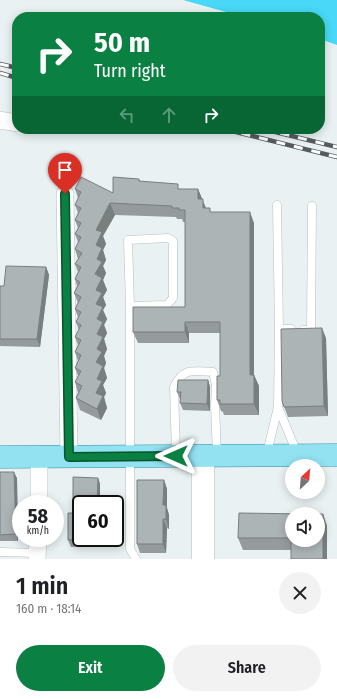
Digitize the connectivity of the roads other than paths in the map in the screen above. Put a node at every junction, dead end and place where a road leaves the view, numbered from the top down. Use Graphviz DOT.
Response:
graph roads {
  1 [pos="0,120"];
  2 [pos="12,122"];
  3 [pos="65,194"];
  4 [pos="277,205"];
  5 [pos="312,206"];
  6 [pos="130,306"];
  7 [pos="278,329"];
  8 [pos="278,407"];
  9 [pos="337,455"];
  10 [pos="131,456"];
  11 [pos="176,456"];
  12 [pos="210,456"];
  13 [pos="266,456"];
  14 [pos="298,456"];
  15 [pos="0,457"];
  16 [pos="69,457"];
  17 [pos="39,458"];
  18 [pos="38,495"];
  19 [pos="38,550"];
  20 [pos="0,552"];
  21 [pos="136,559"];
  22 [pos="203,559"];
  1 -- 2 [label="street"];
  3 -- 16 [label="street"];
  4 -- 7 [label="lane"];
  5 -- 7 [label="lane"];
  6 -- 6 [label="lane"];
  6 -- 10 [label="lane"];
  7 -- 8 [label="lane"];
  8 -- 13 [label="lane"];
  8 -- 14 [label="lane"];
  9 -- 14 [label="main road"];
  10 -- 11 [label="main road"];
  10 -- 16 [label="main road"];
  10 -- 21 [label="lane"];
  11 -- 12 [label="main road"];
  11 -- 12 [label="lane"];
  12 -- 13 [label="main road"];
  12 -- 22 [label="street"];
  13 -- 14 [label="main road"];
  15 -- 17 [label="main road"];
  16 -- 17 [label="main road"];
  17 -- 18 [label="street"];
  19 -- 20 [label="lane"];
}
